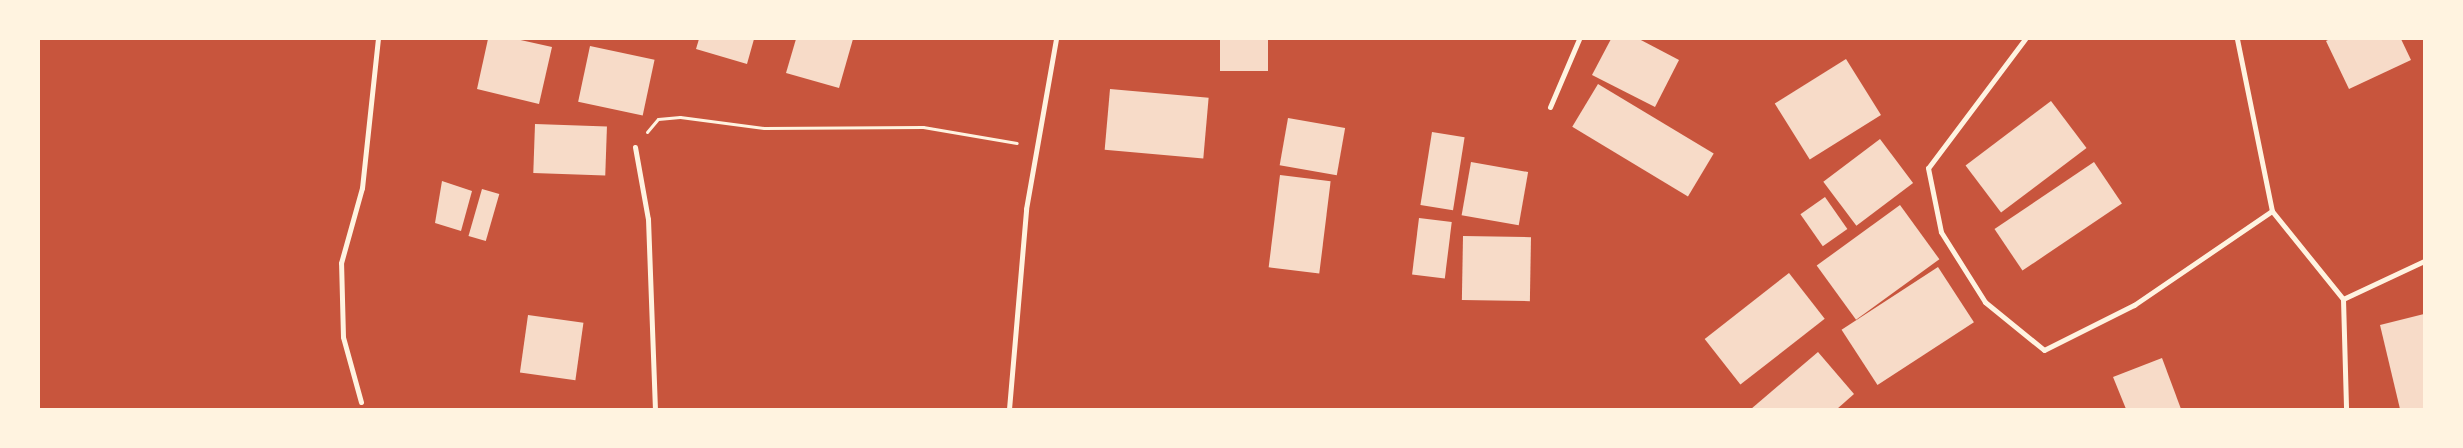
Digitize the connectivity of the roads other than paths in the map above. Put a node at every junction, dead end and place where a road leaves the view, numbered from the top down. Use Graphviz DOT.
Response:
graph roads {
  1 [pos="378,39"];
  2 [pos="1056,39"];
  3 [pos="1579,39"];
  4 [pos="2026,39"];
  5 [pos="2237,39"];
  6 [pos="1550,107"];
  7 [pos="635,147"];
  8 [pos="2272,211"];
  9 [pos="2424,261"];
  10 [pos="2343,299"];
  11 [pos="361,402"];
  12 [pos="655,409"];
  13 [pos="1009,409"];
  14 [pos="2346,409"];
  1 -- 11 [label="street"];
  2 -- 13 [label="street"];
  3 -- 6 [label="street"];
  4 -- 8 [label="street"];
  5 -- 8 [label="street"];
  7 -- 12 [label="street"];
  8 -- 10 [label="street"];
  9 -- 10 [label="street"];
  10 -- 14 [label="street"];
}
